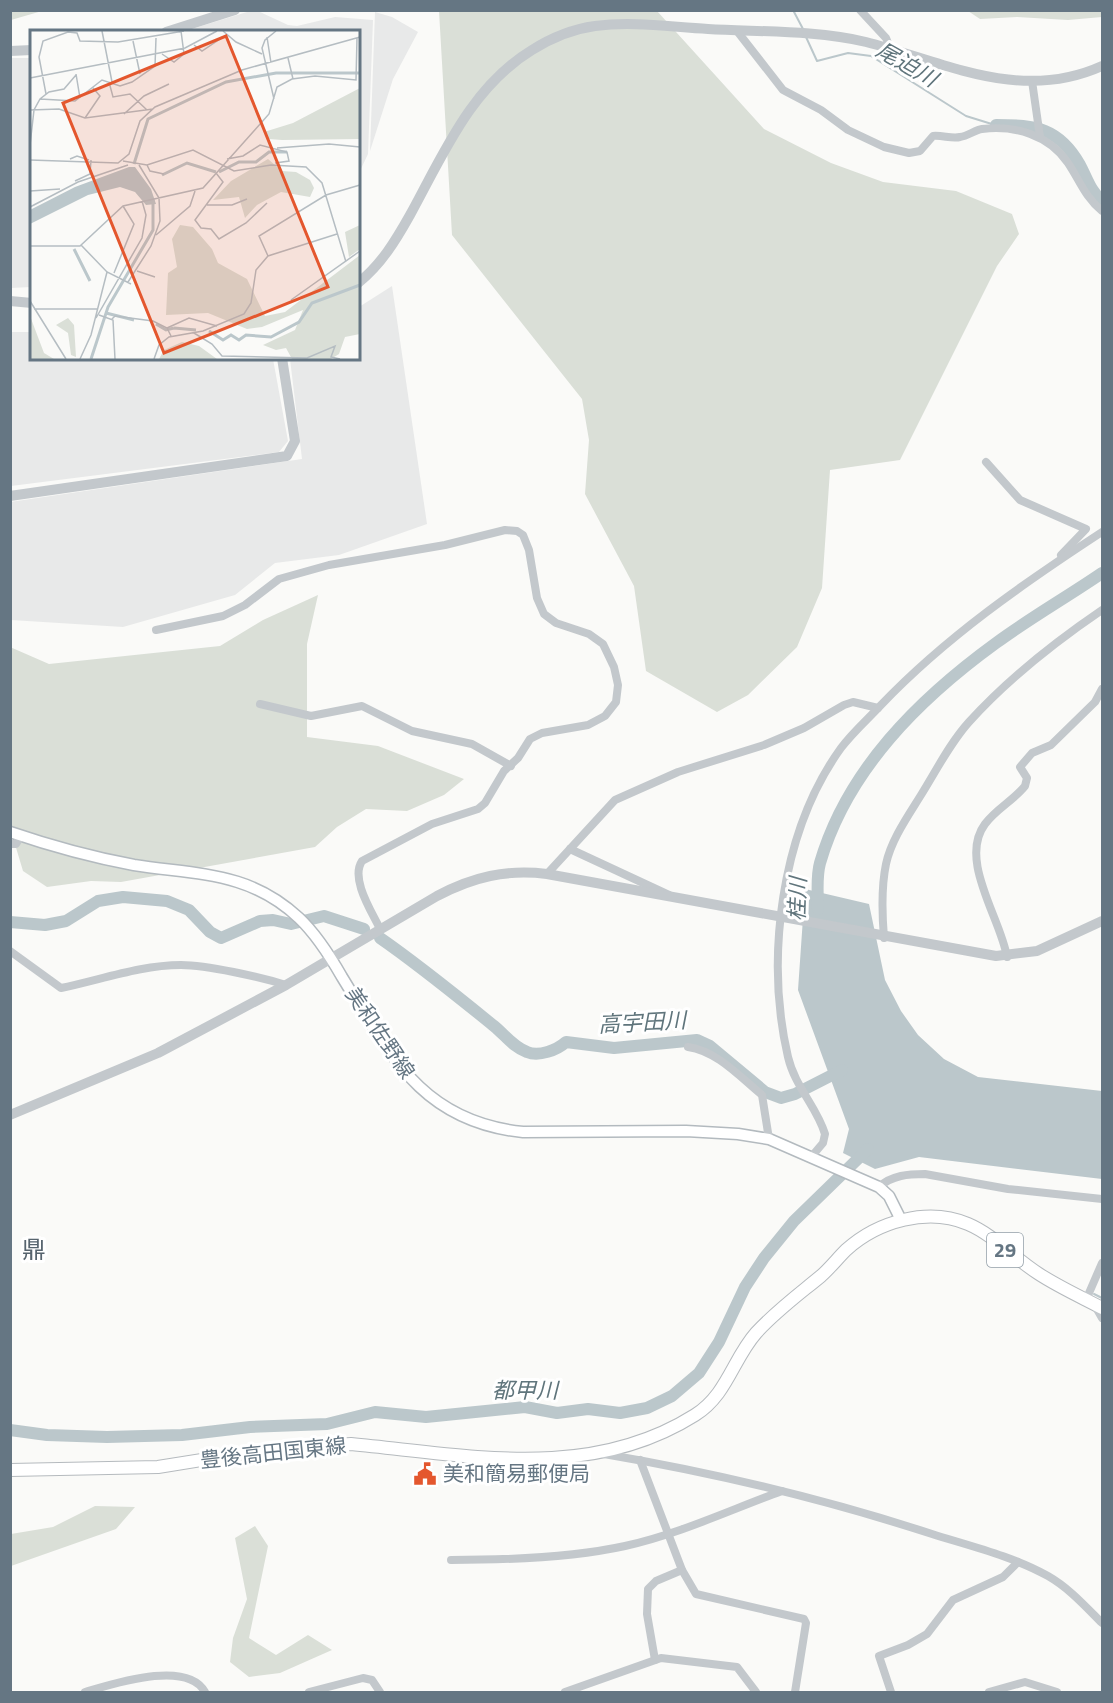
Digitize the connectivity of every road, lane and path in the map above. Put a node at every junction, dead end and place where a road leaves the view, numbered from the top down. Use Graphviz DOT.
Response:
graph roads {
  1 [pos="235,10"];
  2 [pos="860,10"];
  3 [pos="172,30"];
  4 [pos="737,31"];
  5 [pos="30,50"];
  6 [pos="891,50"];
  7 [pos="10,51"];
  8 [pos="1102,66"];
  9 [pos="1032,81"];
  10 [pos="1040,137"];
  11 [pos="1102,211"];
  12 [pos="360,281"];
  13 [pos="10,301"];
  14 [pos="30,303"];
  15 [pos="282,360"];
  16 [pos="986,462"];
  17 [pos="10,496"];
  18 [pos="1102,532"];
  19 [pos="1052,565"];
  20 [pos="1099,613"];
  21 [pos="1102,622"];
  22 [pos="156,630"];
  23 [pos="1102,689"];
  24 [pos="260,704"];
  25 [pos="878,708"];
  26 [pos="511,766"];
  27 [pos="16,834"];
  28 [pos="10,844"];
  29 [pos="570,849"];
  30 [pos="547,874"];
  31 [pos="670,897"];
  32 [pos="781,918"];
  33 [pos="1102,921"];
  34 [pos="380,929"];
  35 [pos="882,937"];
  36 [pos="10,951"];
  37 [pos="1007,957"];
  38 [pos="331,958"];
  39 [pos="286,986"];
  40 [pos="688,1047"];
  41 [pos="10,1115"];
  42 [pos="769,1139"];
  43 [pos="815,1158"];
  44 [pos="875,1184"];
  45 [pos="1102,1199"];
  46 [pos="901,1220"];
  47 [pos="1102,1263"];
  48 [pos="1094,1304"];
  49 [pos="1102,1318"];
  50 [pos="603,1453"];
  51 [pos="640,1460"];
  52 [pos="10,1470"];
  53 [pos="783,1491"];
  54 [pos="668,1534"];
  55 [pos="451,1560"];
  56 [pos="1018,1562"];
  57 [pos="682,1570"];
  58 [pos="1102,1623"];
  59 [pos="655,1660"];
  60 [pos="591,1689"];
  61 [pos="1001,1691"];
  62 [pos="85,1692"];
  63 [pos="205,1692"];
  64 [pos="309,1692"];
  65 [pos="380,1692"];
  66 [pos="565,1692"];
  67 [pos="756,1692"];
  68 [pos="795,1692"];
  69 [pos="891,1692"];
  70 [pos="989,1692"];
  71 [pos="1057,1692"];
  1 -- 3 [label="street"];
  2 -- 6 [label="street"];
  4 -- 6 [label="street"];
  4 -- 10 [label="street"];
  4 -- 12 [label="street"];
  5 -- 7 [label="street"];
  6 -- 9 [label="street"];
  8 -- 9 [label="street"];
  9 -- 10 [label="street"];
  10 -- 11 [label="street"];
  13 -- 14 [label="street"];
  15 -- 17 [label="street"];
  16 -- 19 [label="street"];
  18 -- 19 [label="street"];
  19 -- 25 [label="street"];
  20 -- 21 [label="street"];
  20 -- 35 [label="street"];
  22 -- 26 [label="street"];
  23 -- 37 [label="street"];
  24 -- 26 [label="street"];
  25 -- 29 [label="street"];
  25 -- 32 [label="street"];
  26 -- 34 [label="street"];
  27 -- 28 [label="street"];
  27 -- 38 [label="main road, 美和佐野線"];
  29 -- 30 [label="street"];
  29 -- 31 [label="street"];
  30 -- 31 [label="street"];
  30 -- 34 [label="street"];
  31 -- 32 [label="street"];
  32 -- 35 [label="street"];
  32 -- 43 [label="street"];
  33 -- 37 [label="street"];
  34 -- 38 [label="street"];
  35 -- 37 [label="street"];
  36 -- 39 [label="street"];
  38 -- 39 [label="street"];
  38 -- 42 [label="main road, 美和佐野線"];
  39 -- 41 [label="street"];
  40 -- 42 [label="street"];
  42 -- 43 [label="main road, 美和佐野線"];
  43 -- 44 [label="main road, 美和佐野線"];
  44 -- 45 [label="street"];
  44 -- 46 [label="main road, 美和佐野線"];
  46 -- 48 [label="main road, 豊後高田国東線 / 29"];
  46 -- 50 [label="main road, 豊後高田国東線 / 29"];
  47 -- 48 [label="street"];
  48 -- 49 [label="street"];
  50 -- 51 [label="street"];
  50 -- 52 [label="main road, 豊後高田国東線 / 29"];
  51 -- 53 [label="street"];
  51 -- 54 [label="street"];
  53 -- 54 [label="street"];
  53 -- 56 [label="street"];
  54 -- 55 [label="street"];
  54 -- 57 [label="street"];
  56 -- 58 [label="street"];
  56 -- 69 [label="street"];
  57 -- 59 [label="street"];
  57 -- 68 [label="street"];
  59 -- 60 [label="street"];
  59 -- 67 [label="street"];
  60 -- 66 [label="street"];
  61 -- 70 [label="street"];
  61 -- 71 [label="street"];
  62 -- 63 [label="street"];
  64 -- 65 [label="street"];
}
